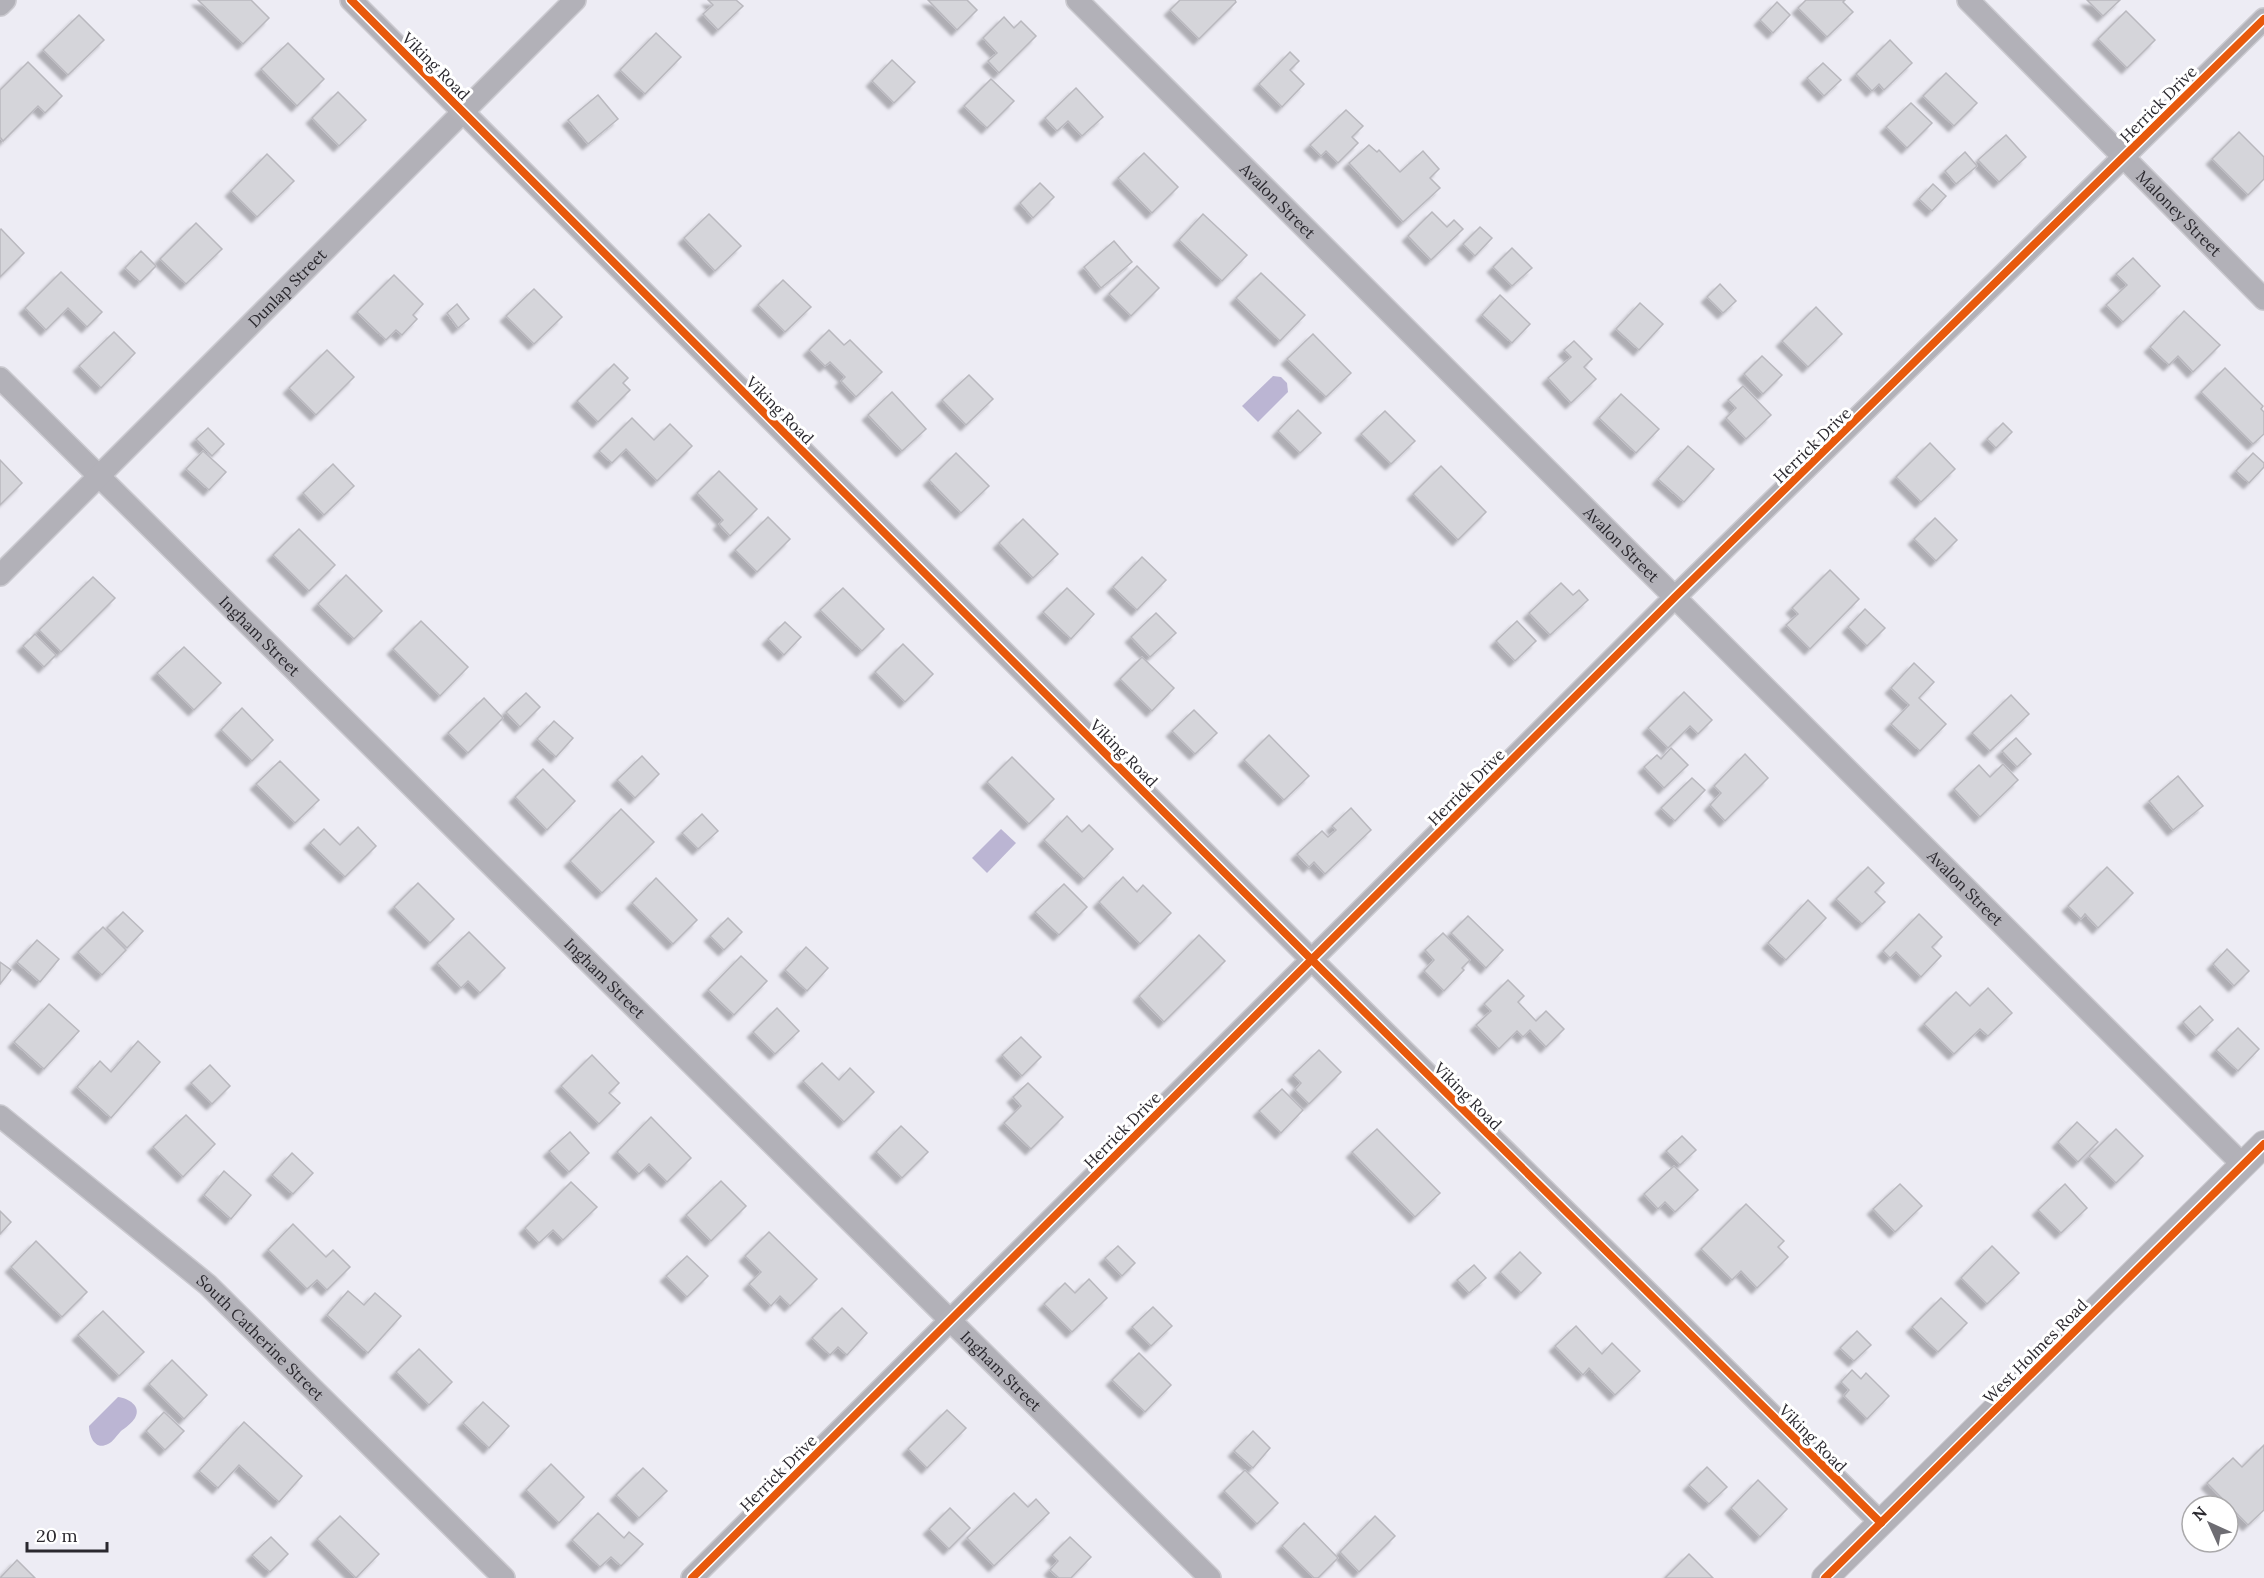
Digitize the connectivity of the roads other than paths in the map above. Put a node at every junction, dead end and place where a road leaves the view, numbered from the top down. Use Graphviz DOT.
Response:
graph roads {
  1 [pos="5,0"];
  2 [pos="351,0"];
  3 [pos="575,0"];
  4 [pos="1077,0"];
  5 [pos="1968,0"];
  6 [pos="0,4"];
  7 [pos="2264,19"];
  8 [pos="464,112"];
  9 [pos="2123,158"];
  10 [pos="2264,299"];
  11 [pos="0,378"];
  12 [pos="98,476"];
  13 [pos="0,575"];
  14 [pos="1675,597"];
  15 [pos="1312,960"];
  16 [pos="0,1116"];
  17 [pos="2264,1144"];
  18 [pos="2243,1165"];
  19 [pos="950,1321"];
  20 [pos="1881,1522"];
  21 [pos="504,1578"];
  22 [pos="692,1578"];
  23 [pos="1210,1578"];
  24 [pos="1825,1578"];
  1 -- 6 [label="street"];
  2 -- 8 [label="street, Viking Road"];
  3 -- 8 [label="street, Dunlap Street"];
  4 -- 14 [label="street, Avalon Street"];
  5 -- 9 [label="street, Maloney Street"];
  7 -- 9 [label="street, Herrick Drive"];
  8 -- 12 [label="street, Dunlap Street"];
  8 -- 15 [label="street, Viking Road"];
  9 -- 10 [label="street, Maloney Street"];
  9 -- 14 [label="street, Herrick Drive"];
  11 -- 12 [label="street, Ingham Street"];
  12 -- 13 [label="street, Dunlap Street"];
  12 -- 19 [label="street, Ingham Street"];
  14 -- 15 [label="street, Herrick Drive"];
  14 -- 18 [label="street, Avalon Street"];
  15 -- 19 [label="street, Herrick Drive"];
  15 -- 20 [label="street, Viking Road"];
  16 -- 21 [label="street, South Catherine Street"];
  17 -- 18 [label="street, West Holmes Road"];
  18 -- 20 [label="street, West Holmes Road"];
  19 -- 22 [label="street, Herrick Drive"];
  19 -- 23 [label="street, Ingham Street"];
  20 -- 24 [label="street, West Holmes Road"];
}
